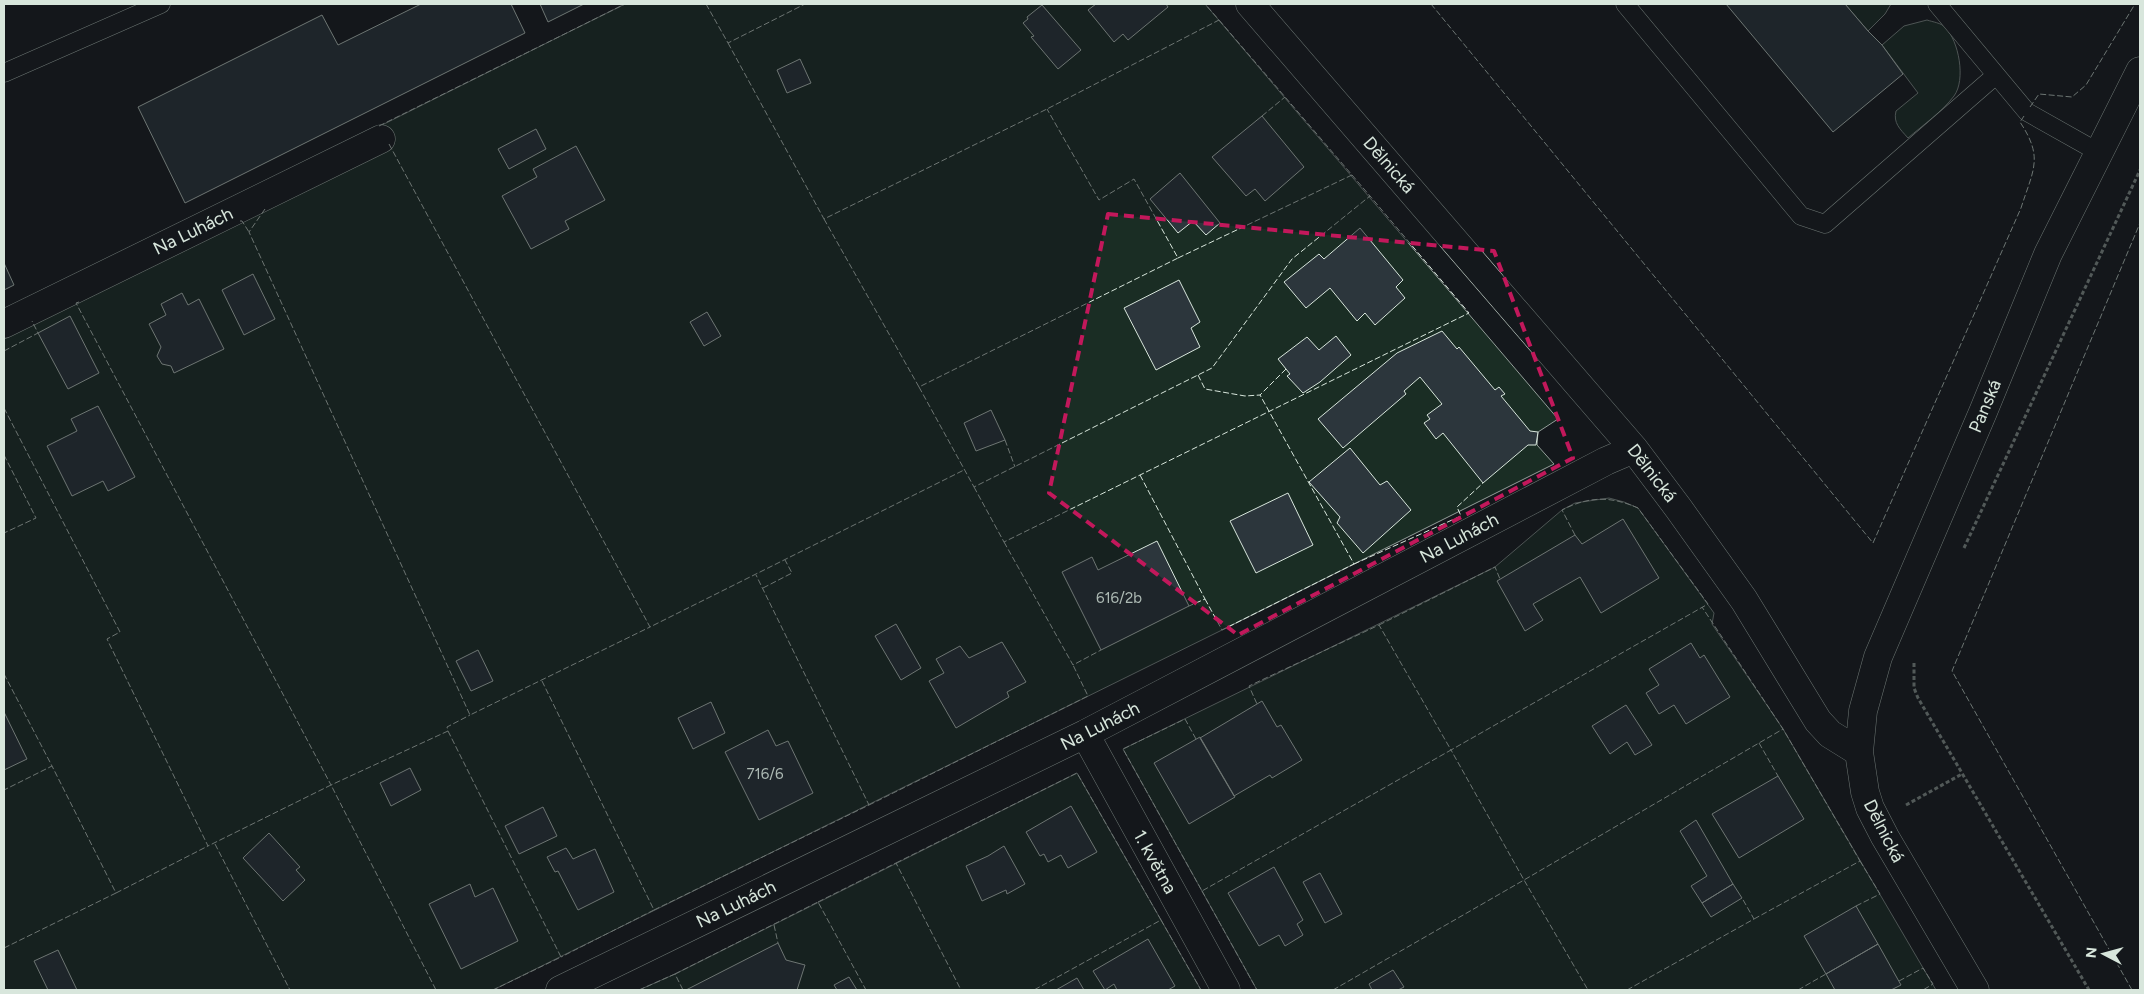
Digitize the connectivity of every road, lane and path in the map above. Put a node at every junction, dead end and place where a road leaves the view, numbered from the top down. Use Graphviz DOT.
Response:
graph roads {
  1 [pos="161,4"];
  2 [pos="1250,4"];
  3 [pos="1625,4"];
  4 [pos="1937,4"];
  5 [pos="2140,71"];
  6 [pos="4,73"];
  7 [pos="1996,75"];
  8 [pos="382,138"];
  9 [pos="2098,152"];
  10 [pos="2140,170"];
  11 [pos="4,324"];
  12 [pos="1634,449"];
  13 [pos="1963,551"];
  14 [pos="1915,657"];
  15 [pos="1085,734"];
  16 [pos="1859,752"];
  17 [pos="1962,774"];
  18 [pos="1877,822"];
  19 [pos="592,983"];
  20 [pos="560,990"];
  21 [pos="1226,990"];
  22 [pos="1975,990"];
  23 [pos="2089,990"];
  1 -- 6 [label="lane"];
  2 -- 12 [label="street, Dělnická"];
  3 -- 7 [label="lane"];
  4 -- 7 [label="lane"];
  5 -- 9 [label="street, Panská"];
  7 -- 9 [label="lane"];
  8 -- 11 [label="street, Na Luhách"];
  9 -- 16 [label="street, Panská"];
  10 -- 13 [label="path"];
  12 -- 15 [label="street, Na Luhách"];
  12 -- 16 [label="street, Dělnická"];
  14 -- 17 [label="path"];
  15 -- 19 [label="street, Na Luhách"];
  15 -- 21 [label="street, 1. května"];
  16 -- 18 [label="street, Dělnická"];
  17 -- 18 [label="path"];
  17 -- 23 [label="path"];
  18 -- 22 [label="street, Dělnická"];
  19 -- 20 [label="street, Na Luhách"];
}
